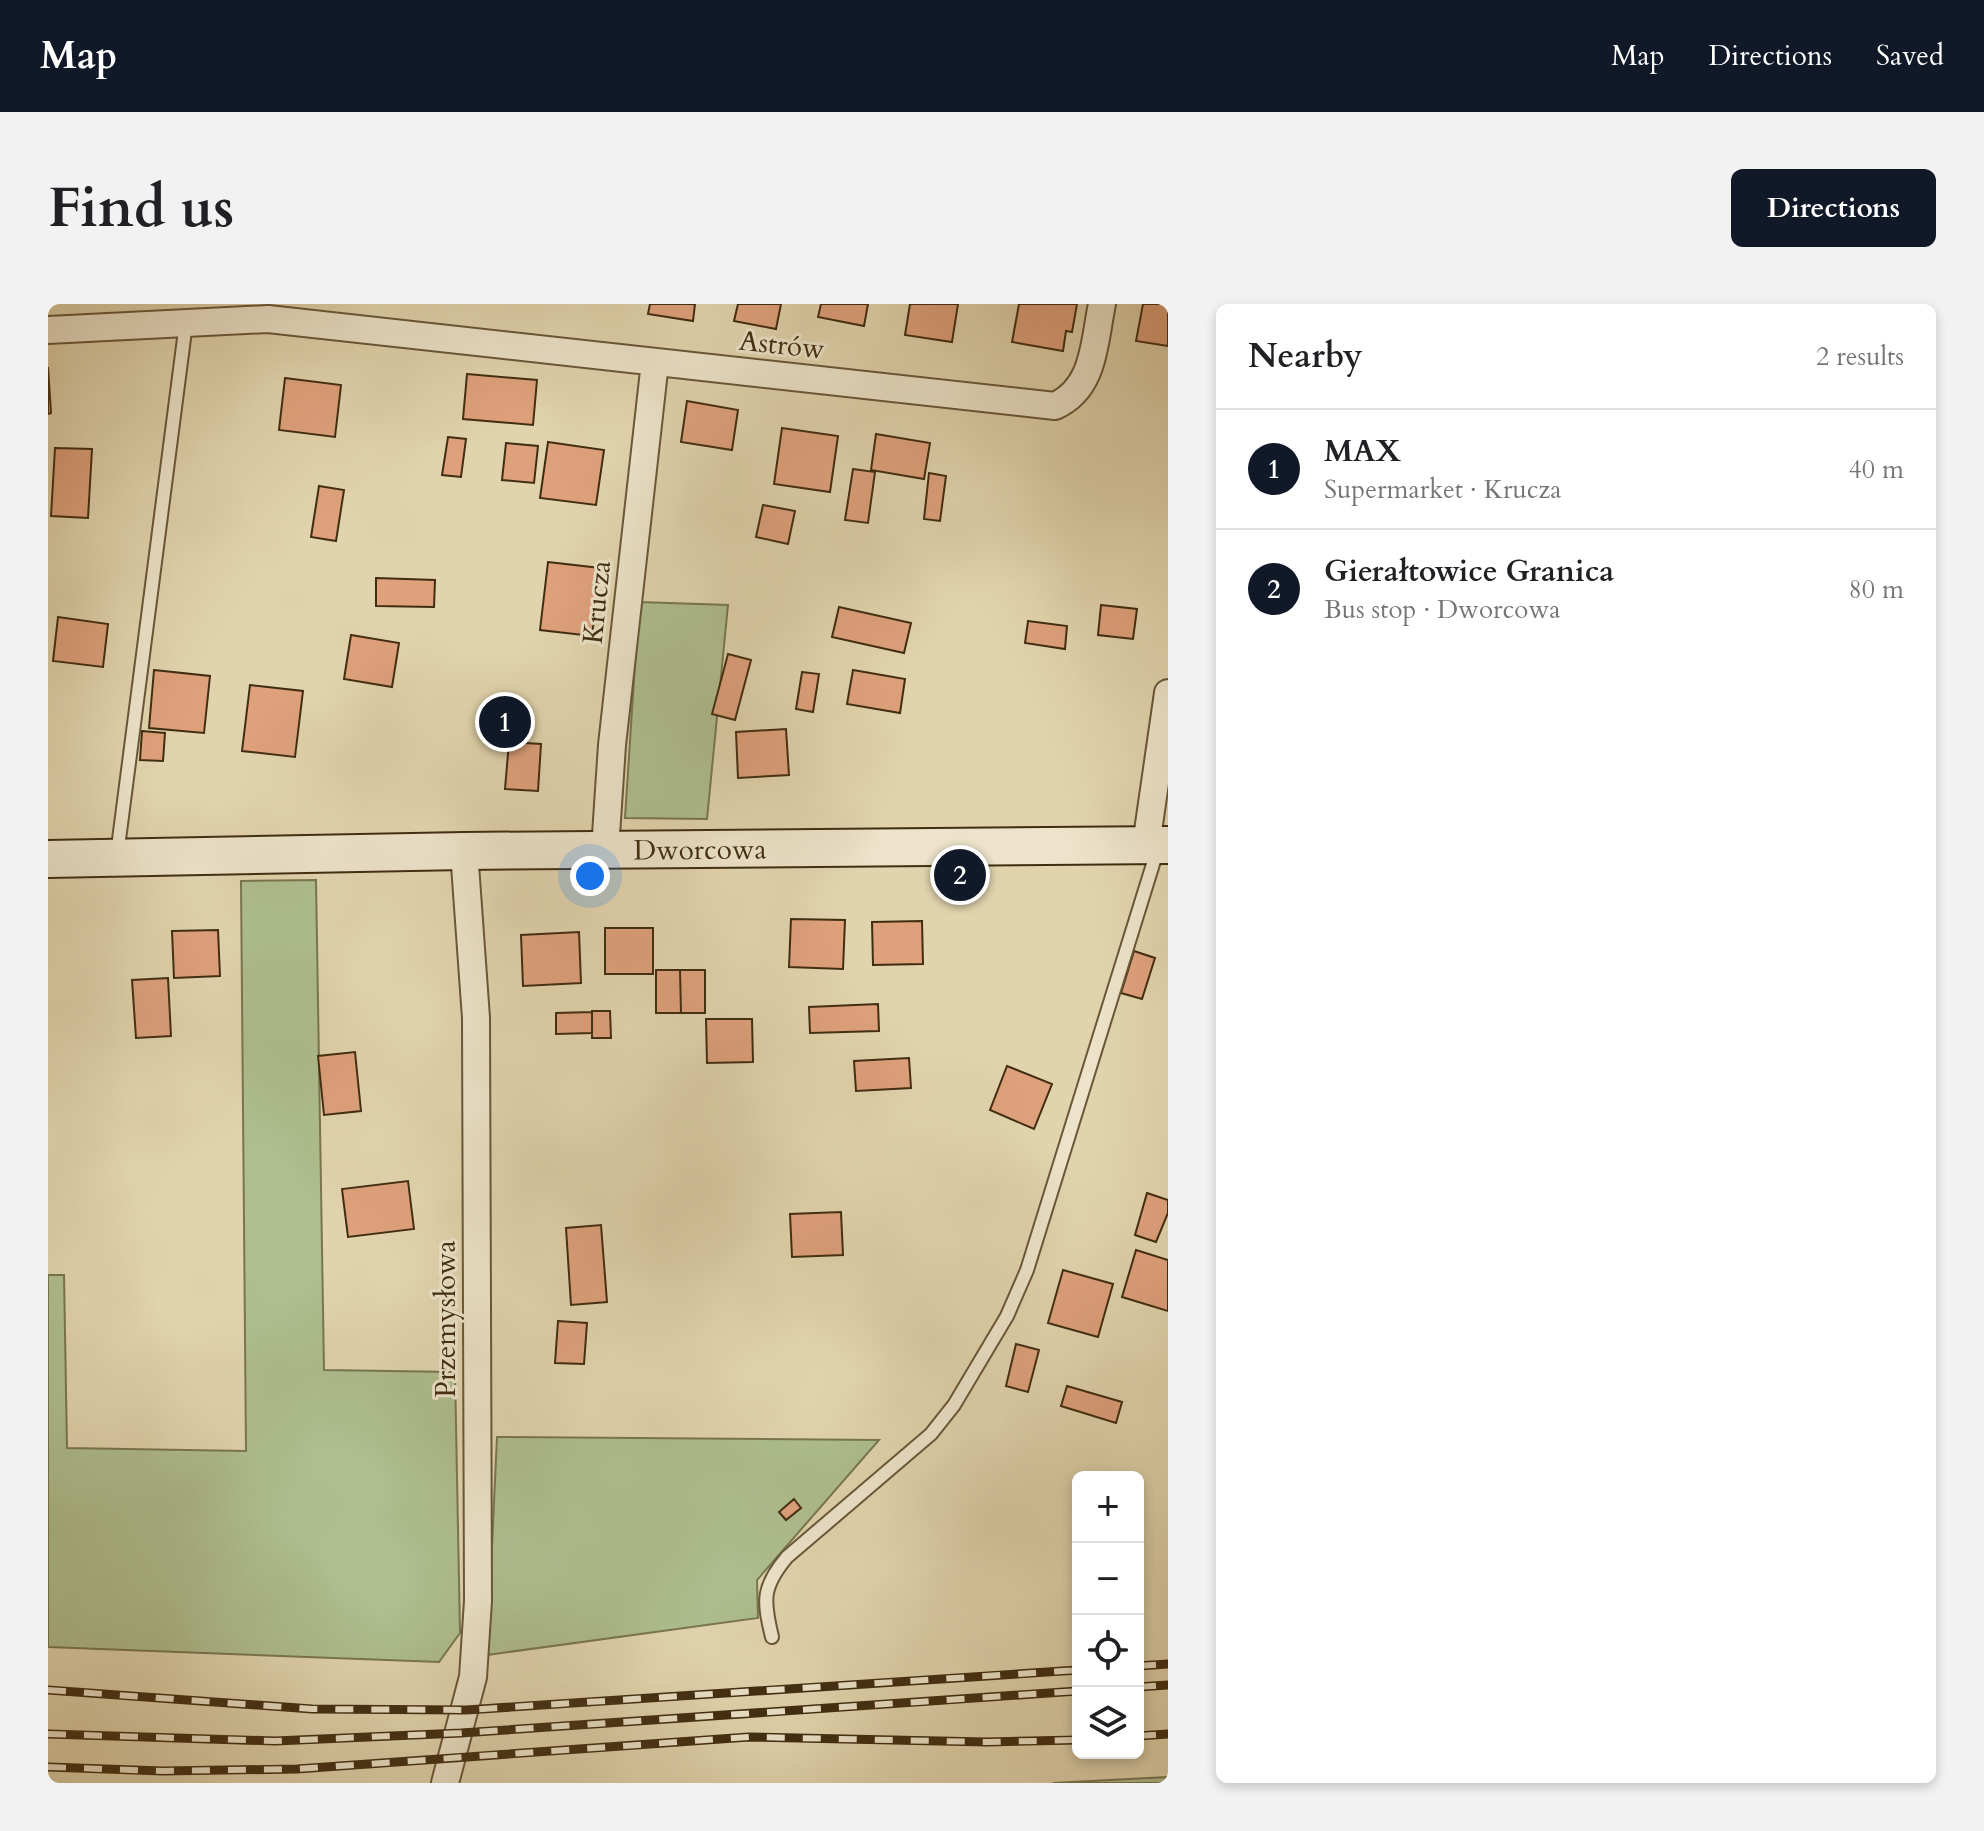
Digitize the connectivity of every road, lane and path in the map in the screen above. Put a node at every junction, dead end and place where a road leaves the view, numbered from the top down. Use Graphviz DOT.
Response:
graph roads {
  1 [pos="1102,304"];
  2 [pos="186,323"];
  3 [pos="48,330"];
  4 [pos="655,362"];
  5 [pos="1168,693"];
  6 [pos="1158,845"];
  7 [pos="605,850"];
  8 [pos="464,851"];
  9 [pos="117,858"];
  10 [pos="48,859"];
  11 [pos="772,1637"];
  12 [pos="445,1783"];
  1 -- 4 [label="street, Astrów"];
  2 -- 3 [label="street, Astrów"];
  2 -- 4 [label="street, Astrów"];
  2 -- 9 [label="lane"];
  4 -- 7 [label="street, Krucza"];
  5 -- 6 [label="street"];
  6 -- 7 [label="main road, Dworcowa"];
  6 -- 11 [label="lane"];
  7 -- 8 [label="main road, Dworcowa"];
  8 -- 9 [label="main road, Dworcowa"];
  8 -- 12 [label="street, Przemysłowa"];
  9 -- 10 [label="main road, Dworcowa"];
}
